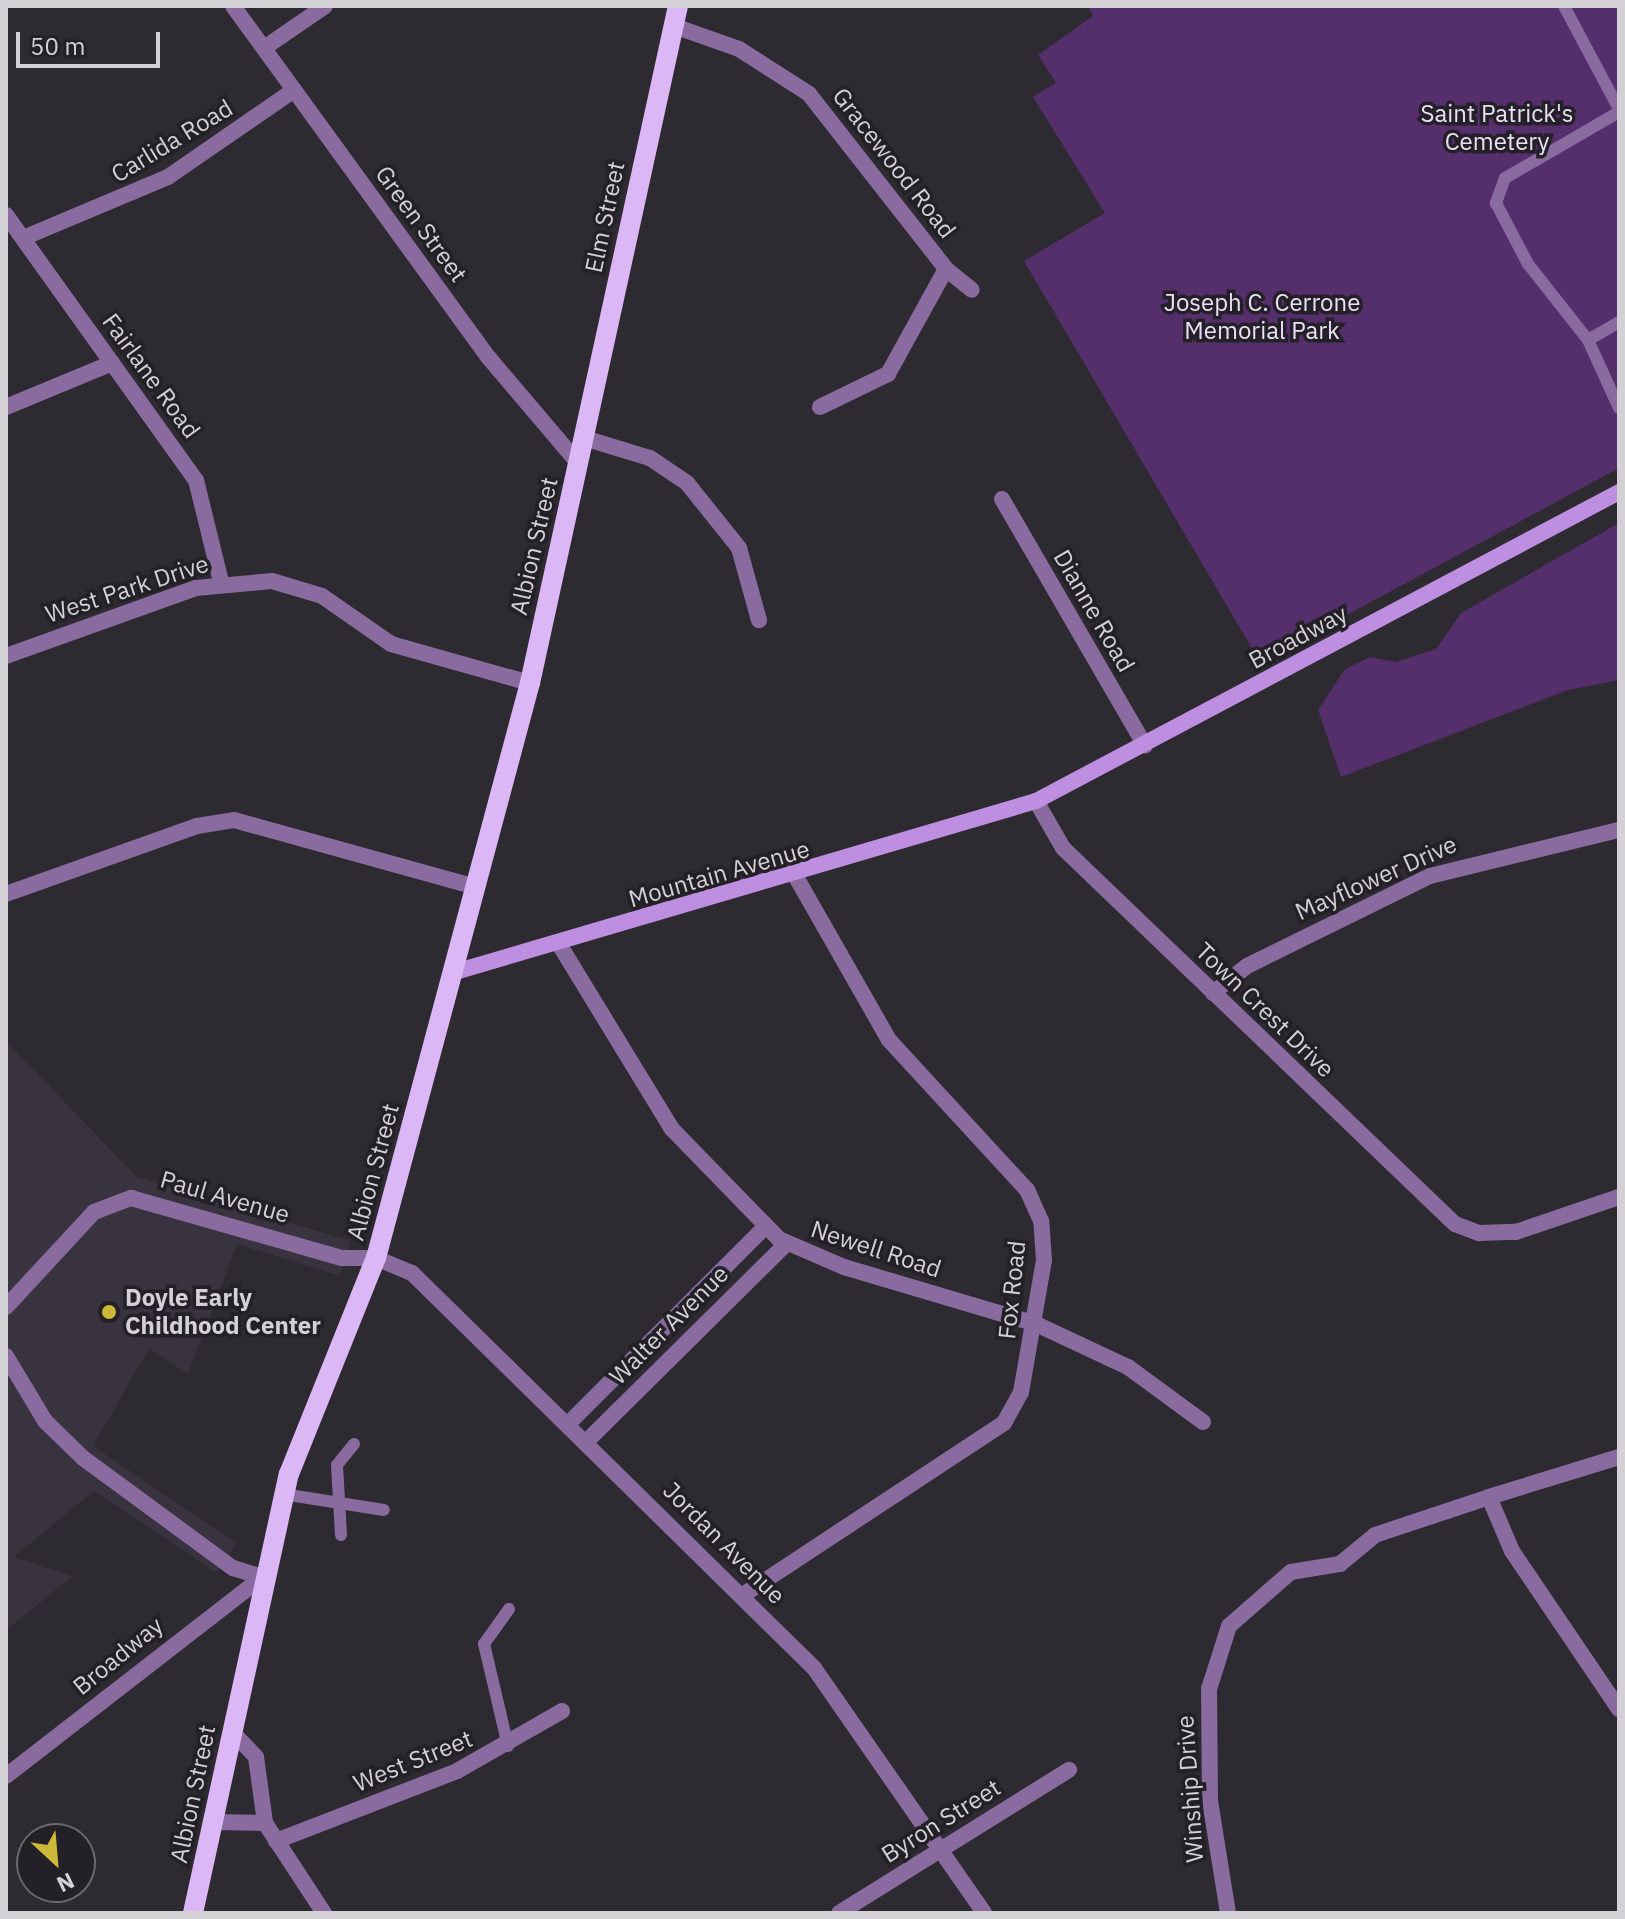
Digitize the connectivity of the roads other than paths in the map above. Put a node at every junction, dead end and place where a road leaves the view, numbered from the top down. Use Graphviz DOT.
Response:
graph roads {
  1 [pos="233,6"];
  2 [pos="325,6"];
  3 [pos="1564,6"];
  4 [pos="676,16"];
  5 [pos="264,48"];
  6 [pos="294,90"];
  7 [pos="1619,111"];
  8 [pos="6,215"];
  9 [pos="23,238"];
  10 [pos="946,269"];
  11 [pos="972,290"];
  12 [pos="1619,322"];
  13 [pos="1588,340"];
  14 [pos="112,363"];
  15 [pos="6,407"];
  16 [pos="820,407"];
  17 [pos="1619,408"];
  18 [pos="584,438"];
  19 [pos="579,464"];
  20 [pos="1619,492"];
  21 [pos="1002,499"];
  22 [pos="221,582"];
  23 [pos="759,620"];
  24 [pos="6,656"];
  25 [pos="530,683"];
  26 [pos="1145,746"];
  27 [pos="1036,801"];
  28 [pos="995,816"];
  29 [pos="1619,830"];
  30 [pos="796,877"];
  31 [pos="476,887"];
  32 [pos="6,894"];
  33 [pos="559,944"];
  34 [pos="455,972"];
  35 [pos="1213,993"];
  36 [pos="1619,1197"];
  37 [pos="765,1227"];
  38 [pos="786,1244"];
  39 [pos="376,1258"];
  40 [pos="6,1307"];
  41 [pos="1036,1324"];
  42 [pos="6,1356"];
  43 [pos="1203,1422"];
  44 [pos="569,1423"];
  45 [pos="587,1441"];
  46 [pos="354,1444"];
  47 [pos="1619,1457"];
  48 [pos="283,1494"];
  49 [pos="1489,1497"];
  50 [pos="339,1502"];
  51 [pos="384,1510"];
  52 [pos="341,1535"];
  53 [pos="263,1577"];
  54 [pos="743,1595"];
  55 [pos="509,1609"];
  56 [pos="1619,1709"];
  57 [pos="562,1711"];
  58 [pos="233,1733"];
  59 [pos="508,1746"];
  60 [pos="1069,1770"];
  61 [pos="6,1776"];
  62 [pos="213,1822"];
  63 [pos="265,1823"];
  64 [pos="276,1841"];
  65 [pos="941,1849"];
  66 [pos="193,1913"];
  67 [pos="324,1913"];
  68 [pos="839,1913"];
  69 [pos="984,1913"];
  70 [pos="1228,1913"];
  1 -- 5 [label="street, Green Street"];
  2 -- 5 [label="street"];
  3 -- 7 [label="lane"];
  4 -- 10 [label="street, Gracewood Road"];
  4 -- 18 [label="main road, Elm Street"];
  5 -- 6 [label="street, Green Street"];
  6 -- 9 [label="street, Carlida Road"];
  6 -- 19 [label="street, Green Street"];
  7 -- 13 [label="lane"];
  8 -- 9 [label="street, Fairlane Road"];
  9 -- 14 [label="street, Fairlane Road"];
  10 -- 11 [label="street, Gracewood Road"];
  10 -- 16 [label="street, Gracewood Road"];
  12 -- 13 [label="lane"];
  13 -- 17 [label="lane"];
  14 -- 15 [label="street"];
  14 -- 22 [label="street, Fairlane Road"];
  18 -- 19 [label="main road, Albion Street"];
  18 -- 23 [label="street"];
  19 -- 25 [label="main road, Albion Street"];
  20 -- 26 [label="main road, Broadway"];
  21 -- 26 [label="street, Dianne Road"];
  22 -- 24 [label="street, West Park Drive"];
  22 -- 25 [label="street, West Park Drive"];
  25 -- 31 [label="main road, Albion Street"];
  26 -- 27 [label="main road, Broadway"];
  27 -- 28 [label="main road, Broadway"];
  27 -- 35 [label="street, Town Crest Drive"];
  28 -- 30 [label="main road, Mountain Avenue"];
  29 -- 35 [label="street, Mayflower Drive"];
  30 -- 33 [label="main road, Mountain Avenue"];
  30 -- 41 [label="street, Fox Road"];
  31 -- 32 [label="street"];
  31 -- 34 [label="main road, Albion Street"];
  33 -- 34 [label="main road, Mountain Avenue"];
  33 -- 37 [label="street, Newell Road"];
  34 -- 39 [label="main road, Albion Street"];
  35 -- 36 [label="street, Town Crest Drive"];
  37 -- 38 [label="street, Newell Road"];
  37 -- 44 [label="street, Walter Avenue"];
  38 -- 41 [label="street, Newell Road"];
  38 -- 45 [label="street, Walter Avenue"];
  39 -- 40 [label="street, Paul Avenue"];
  39 -- 44 [label="street, Jordan Avenue"];
  39 -- 48 [label="main road, Albion Street"];
  41 -- 43 [label="street, Newell Road"];
  41 -- 54 [label="street, Fox Road"];
  42 -- 53 [label="street"];
  44 -- 45 [label="street, Jordan Avenue"];
  45 -- 54 [label="street, Jordan Avenue"];
  46 -- 50 [label="lane"];
  47 -- 49 [label="street, Winship Drive"];
  48 -- 50 [label="lane"];
  48 -- 53 [label="main road, Albion Street"];
  49 -- 56 [label="street"];
  49 -- 70 [label="street, Winship Drive"];
  50 -- 51 [label="lane"];
  50 -- 52 [label="lane"];
  53 -- 58 [label="main road, Albion Street"];
  53 -- 61 [label="street, Broadway"];
  54 -- 65 [label="street, Jordan Avenue"];
  55 -- 59 [label="lane"];
  57 -- 59 [label="street, West Street"];
  58 -- 62 [label="main road, Albion Street"];
  58 -- 63 [label="street"];
  59 -- 64 [label="street, West Street"];
  60 -- 65 [label="street, Byron Street"];
  62 -- 63 [label="street"];
  62 -- 66 [label="main road, Albion Street"];
  63 -- 64 [label="street"];
  64 -- 67 [label="street"];
  65 -- 68 [label="street, Byron Street"];
  65 -- 69 [label="street, Jordan Avenue"];
}
